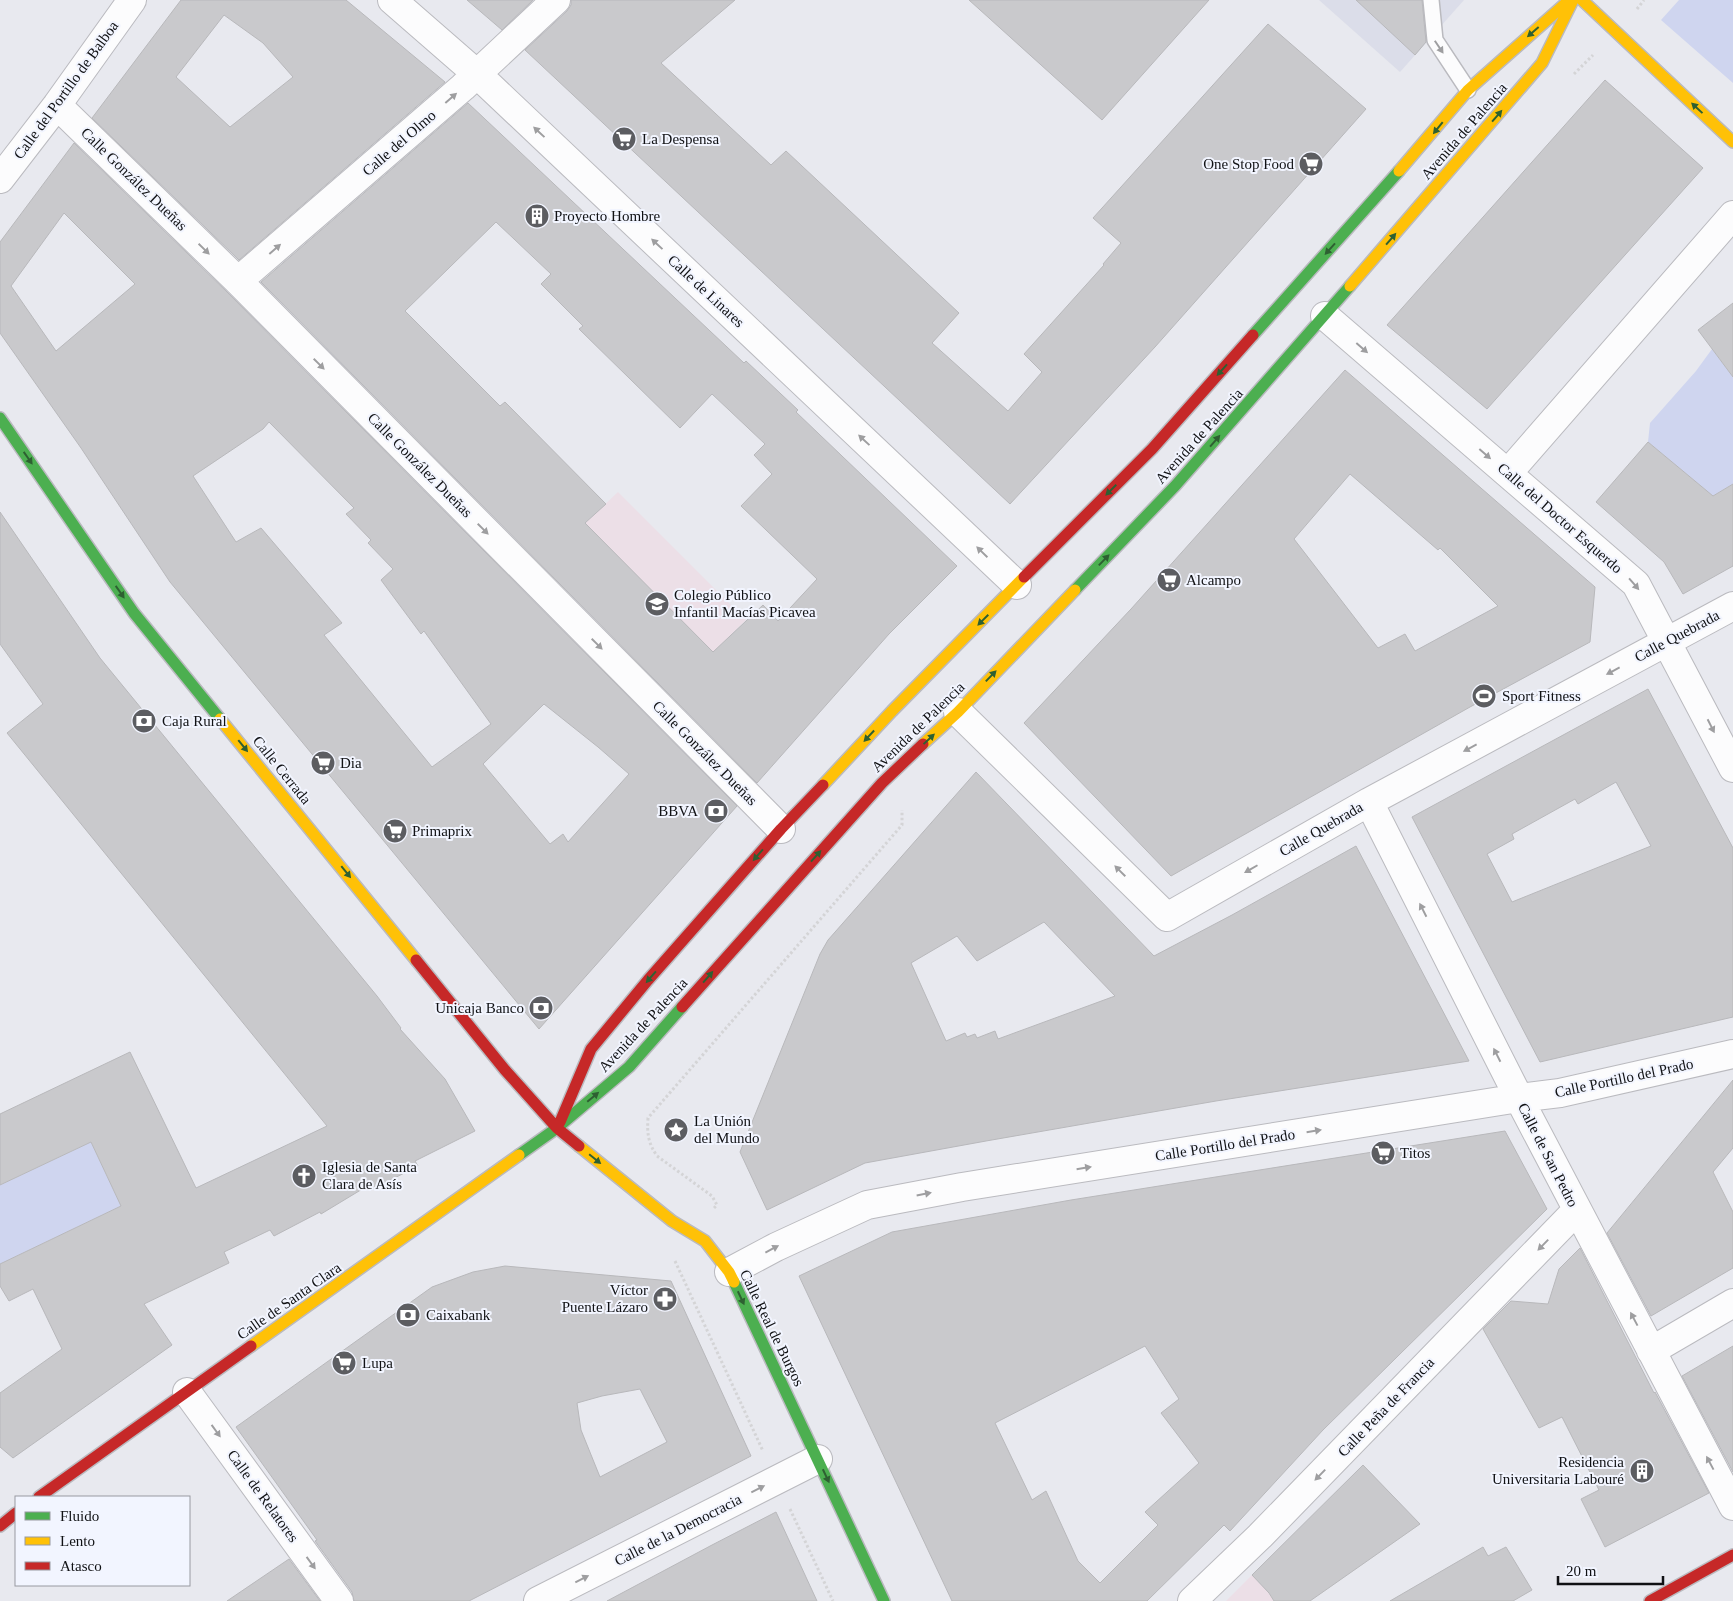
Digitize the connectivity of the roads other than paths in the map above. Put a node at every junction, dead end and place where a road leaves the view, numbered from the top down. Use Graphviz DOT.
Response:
graph roads {
  1 [pos="132,0"];
  2 [pos="392,0"];
  3 [pos="556,0"];
  4 [pos="1431,0"];
  5 [pos="1571,0"];
  6 [pos="1582,0"];
  7 [pos="477,74"];
  8 [pos="1468,90"];
  9 [pos="57,105"];
  10 [pos="1733,142"];
  11 [pos="0,179"];
  12 [pos="1733,215"];
  13 [pos="238,281"];
  14 [pos="1325,316"];
  15 [pos="0,418"];
  16 [pos="1508,473"];
  17 [pos="1017,585"];
  18 [pos="1733,606"];
  19 [pos="1668,641"];
  20 [pos="958,712"];
  21 [pos="1733,768"];
  22 [pos="1369,802"];
  23 [pos="781,829"];
  24 [pos="1733,1054"];
  25 [pos="1519,1098"];
  26 [pos="557,1128"];
  27 [pos="1577,1210"];
  28 [pos="729,1272"];
  29 [pos="1733,1303"];
  30 [pos="1651,1351"];
  31 [pos="187,1392"];
  32 [pos="818,1459"];
  33 [pos="40,1496"];
  34 [pos="1733,1506"];
  35 [pos="1733,1555"];
  36 [pos="339,1601"];
  37 [pos="538,1601"];
  38 [pos="884,1601"];
  39 [pos="1192,1601"];
  40 [pos="1650,1601"];
  1 -- 9 [label="street, Calle del Portillo de Balboa"];
  2 -- 7 [label="street, Calle de Linares"];
  3 -- 7 [label="street, Calle del Olmo"];
  4 -- 8 [label="lane, one-way"];
  5 -- 8 [label="main road, Avenida de Palencia, one-way"];
  14 -- 5 [label="main road, Avenida de Palencia, one-way"];
  10 -- 6 [label="main road, one-way"];
  13 -- 7 [label="street, Calle del Olmo, one-way"];
  17 -- 7 [label="street, Calle de Linares, one-way"];
  8 -- 17 [label="main road, Avenida de Palencia, one-way"];
  9 -- 11 [label="street, Calle del Portillo de Balboa"];
  9 -- 13 [label="street, Calle González Dueñas, one-way"];
  12 -- 16 [label="street"];
  13 -- 23 [label="street, Calle González Dueñas, one-way"];
  14 -- 16 [label="street, Calle del Doctor Esquerdo, one-way"];
  20 -- 14 [label="main road, Avenida de Palencia, one-way"];
  15 -- 26 [label="main road, Calle Cerrada, one-way"];
  16 -- 19 [label="street, Calle del Doctor Esquerdo, one-way"];
  17 -- 23 [label="main road, Avenida de Palencia, one-way"];
  18 -- 19 [label="street, Calle Quebrada"];
  19 -- 21 [label="street, Calle del Doctor Esquerdo, one-way"];
  19 -- 22 [label="street, Calle Quebrada, one-way"];
  22 -- 20 [label="street, Calle Quebrada, one-way"];
  26 -- 20 [label="main road, Avenida de Palencia, one-way"];
  25 -- 22 [label="street, Calle de San Pedro, one-way"];
  23 -- 26 [label="main road, Avenida de Palencia, one-way"];
  24 -- 25 [label="street, Calle Portillo del Prado"];
  25 -- 27 [label="street, Calle de San Pedro"];
  28 -- 25 [label="street, Calle Portillo del Prado, one-way"];
  26 -- 28 [label="main road, Calle Real de Burgos, one-way"];
  26 -- 31 [label="main road, Calle de Santa Clara"];
  30 -- 27 [label="street, Calle de San Pedro, one-way"];
  27 -- 39 [label="street, Calle Peña de Francia, one-way"];
  28 -- 32 [label="main road, Calle Real de Burgos, one-way"];
  29 -- 30 [label="street"];
  34 -- 30 [label="street, Calle de San Pedro, one-way"];
  31 -- 33 [label="main road, Calle de Santa Clara"];
  31 -- 36 [label="street, Calle de Relatores, one-way"];
  37 -- 32 [label="street, Calle de la Democracia, one-way"];
  32 -- 38 [label="main road, Calle Real de Burgos, one-way"];
  35 -- 40 [label="main road"];
}
